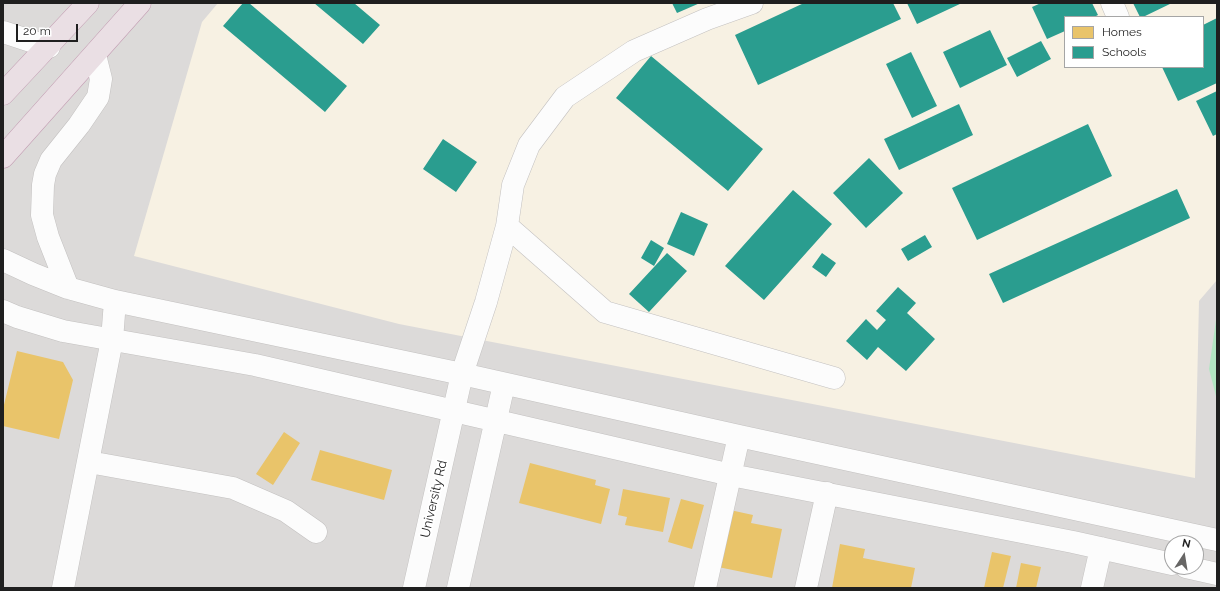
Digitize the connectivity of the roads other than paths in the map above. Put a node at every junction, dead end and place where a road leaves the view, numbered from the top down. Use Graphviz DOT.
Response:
graph roads {
  1 [pos="88,3"];
  2 [pos="140,3"];
  3 [pos="752,3"];
  4 [pos="1112,3"];
  5 [pos="1118,16"];
  6 [pos="3,32"];
  7 [pos="49,47"];
  8 [pos="95,55"];
  9 [pos="3,94"];
  10 [pos="3,157"];
  11 [pos="507,226"];
  12 [pos="3,260"];
  13 [pos="68,288"];
  14 [pos="115,301"];
  15 [pos="3,311"];
  16 [pos="112,340"];
  17 [pos="462,374"];
  18 [pos="834,378"];
  19 [pos="504,384"];
  20 [pos="455,411"];
  21 [pos="497,420"];
  22 [pos="739,436"];
  23 [pos="89,462"];
  24 [pos="731,475"];
  25 [pos="827,493"];
  26 [pos="316,532"];
  27 [pos="1217,540"];
  28 [pos="1101,548"];
  29 [pos="1164,562"];
  30 [pos="1204,571"];
  31 [pos="1217,574"];
  32 [pos="63,588"];
  33 [pos="414,588"];
  34 [pos="458,588"];
  35 [pos="705,588"];
  36 [pos="806,588"];
  37 [pos="1092,588"];
  1 -- 7 [label="highway"];
  2 -- 8 [label="highway"];
  3 -- 11 [label="street, University Rd"];
  4 -- 5 [label="street"];
  6 -- 7 [label="street"];
  7 -- 9 [label="highway"];
  8 -- 10 [label="highway"];
  8 -- 13 [label="street"];
  11 -- 17 [label="street, University Rd"];
  11 -- 18 [label="street"];
  12 -- 13 [label="street"];
  13 -- 14 [label="street"];
  14 -- 16 [label="street"];
  14 -- 17 [label="street"];
  15 -- 16 [label="street"];
  16 -- 20 [label="street"];
  16 -- 23 [label="street"];
  17 -- 19 [label="street"];
  17 -- 20 [label="street, University Rd"];
  19 -- 21 [label="street"];
  19 -- 22 [label="street"];
  20 -- 21 [label="street"];
  20 -- 33 [label="street, University Rd"];
  21 -- 24 [label="street"];
  21 -- 34 [label="street"];
  22 -- 24 [label="street"];
  22 -- 27 [label="street"];
  23 -- 26 [label="street"];
  23 -- 32 [label="street"];
  24 -- 25 [label="street"];
  24 -- 35 [label="street"];
  25 -- 28 [label="street"];
  25 -- 36 [label="street"];
  28 -- 29 [label="street"];
  28 -- 37 [label="street"];
  30 -- 31 [label="street"];
}
